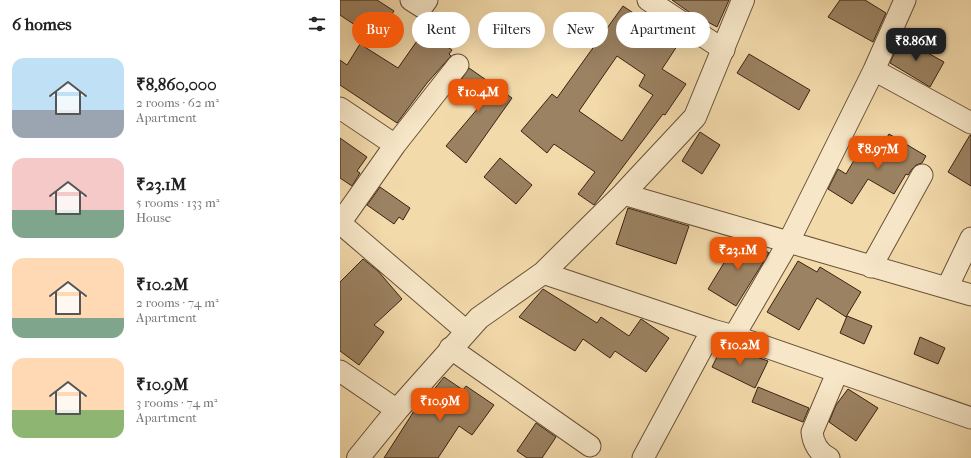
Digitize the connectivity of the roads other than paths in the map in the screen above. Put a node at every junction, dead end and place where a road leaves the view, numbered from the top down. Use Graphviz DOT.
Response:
graph roads {
  1 [pos="411,0"];
  2 [pos="427,0"];
  3 [pos="648,0"];
  4 [pos="744,0"];
  5 [pos="905,0"];
  6 [pos="724,50"];
  7 [pos="458,65"];
  8 [pos="874,70"];
  9 [pos="340,108"];
  10 [pos="971,123"];
  11 [pos="395,146"];
  12 [pos="922,175"];
  13 [pos="623,194"];
  14 [pos="340,223"];
  15 [pos="971,238"];
  16 [pos="788,243"];
  17 [pos="871,267"];
  18 [pos="543,273"];
  19 [pos="947,288"];
  20 [pos="971,295"];
  21 [pos="712,330"];
  22 [pos="466,331"];
  23 [pos="734,336"];
  24 [pos="450,348"];
  25 [pos="340,371"];
  26 [pos="837,372"];
  27 [pos="397,410"];
  28 [pos="971,418"];
  29 [pos="590,446"];
  30 [pos="363,457"];
  31 [pos="643,458"];
  32 [pos="830,458"];
  1 -- 2 [label="street"];
  3 -- 6 [label="street"];
  4 -- 6 [label="street"];
  5 -- 8 [label="street"];
  6 -- 13 [label="street"];
  7 -- 11 [label="street"];
  8 -- 10 [label="street"];
  8 -- 16 [label="street"];
  9 -- 11 [label="street"];
  11 -- 14 [label="street"];
  12 -- 17 [label="street"];
  13 -- 16 [label="street"];
  13 -- 18 [label="street"];
  14 -- 22 [label="street"];
  15 -- 19 [label="street"];
  16 -- 17 [label="street"];
  16 -- 23 [label="street"];
  17 -- 19 [label="street"];
  18 -- 21 [label="street"];
  18 -- 22 [label="street"];
  19 -- 20 [label="street"];
  21 -- 23 [label="street"];
  21 -- 31 [label="street"];
  22 -- 24 [label="street"];
  23 -- 26 [label="street"];
  24 -- 27 [label="street"];
  24 -- 29 [label="street"];
  25 -- 27 [label="street"];
  26 -- 28 [label="street"];
  26 -- 32 [label="street"];
  27 -- 30 [label="street"];
}
